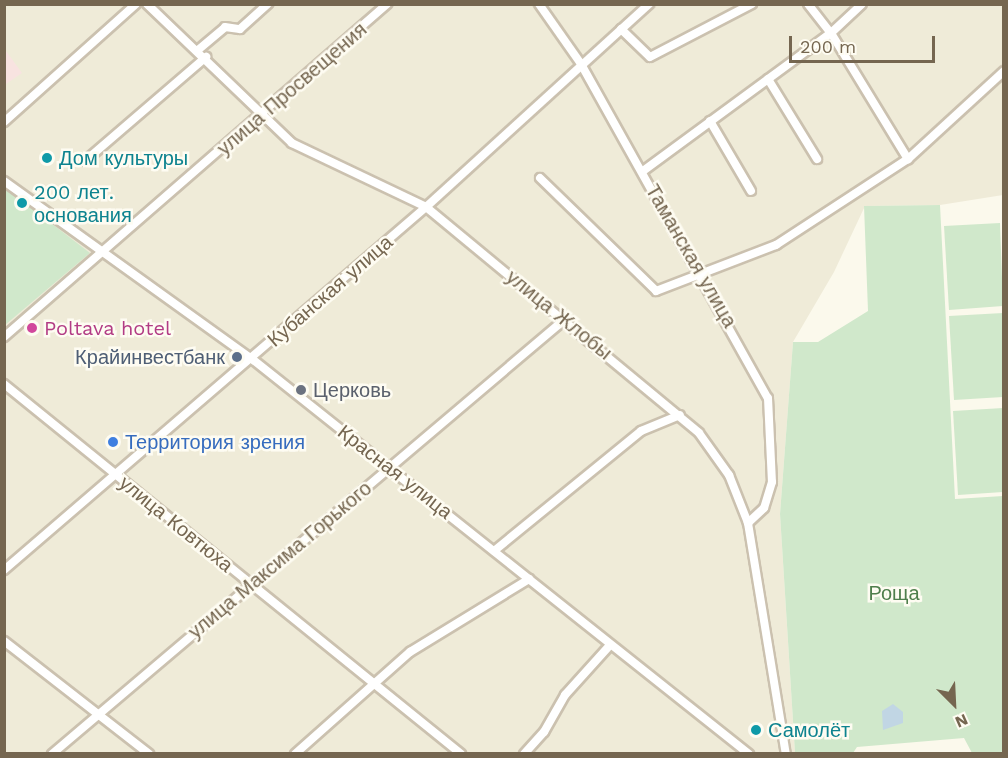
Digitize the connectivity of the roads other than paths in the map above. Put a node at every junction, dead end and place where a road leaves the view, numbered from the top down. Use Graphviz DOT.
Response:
graph roads {
  1 [pos="136,4"];
  2 [pos="147,4"];
  3 [pos="268,4"];
  4 [pos="387,4"];
  5 [pos="538,4"];
  6 [pos="649,4"];
  7 [pos="752,4"];
  8 [pos="808,4"];
  9 [pos="862,4"];
  10 [pos="621,29"];
  11 [pos="831,33"];
  12 [pos="198,50"];
  13 [pos="206,57"];
  14 [pos="582,64"];
  15 [pos="1004,71"];
  16 [pos="768,79"];
  17 [pos="261,116"];
  18 [pos="710,121"];
  19 [pos="4,122"];
  20 [pos="817,159"];
  21 [pos="908,159"];
  22 [pos="85,161"];
  23 [pos="643,171"];
  24 [pos="540,178"];
  25 [pos="4,181"];
  26 [pos="751,190"];
  27 [pos="426,207"];
  28 [pos="104,254"];
  29 [pos="702,276"];
  30 [pos="564,320"];
  31 [pos="4,337"];
  32 [pos="252,359"];
  33 [pos="4,384"];
  34 [pos="680,415"];
  35 [pos="389,467"];
  36 [pos="115,475"];
  37 [pos="748,523"];
  38 [pos="494,550"];
  39 [pos="4,570"];
  40 [pos="529,579"];
  41 [pos="252,584"];
  42 [pos="4,641"];
  43 [pos="610,645"];
  44 [pos="376,684"];
  45 [pos="98,714"];
  46 [pos="52,753"];
  47 [pos="148,753"];
  48 [pos="295,753"];
  49 [pos="461,753"];
  50 [pos="524,753"];
  51 [pos="749,753"];
  52 [pos="786,753"];
  1 -- 19 [label="street"];
  2 -- 12 [label="street, улица Жлобы"];
  3 -- 12 [label="street"];
  4 -- 17 [label="street, улица Просвещения"];
  5 -- 14 [label="street, Таманская улица"];
  6 -- 10 [label="street, Кубанская улица"];
  7 -- 10 [label="street"];
  8 -- 11 [label="street"];
  9 -- 11 [label="street"];
  10 -- 14 [label="street, Кубанская улица"];
  11 -- 16 [label="street"];
  11 -- 21 [label="street"];
  12 -- 13 [label="street, улица Жлобы"];
  13 -- 17 [label="street, улица Жлобы"];
  13 -- 22 [label="street"];
  14 -- 23 [label="street, Таманская улица"];
  14 -- 27 [label="street, Кубанская улица"];
  15 -- 21 [label="street"];
  16 -- 18 [label="street"];
  16 -- 20 [label="street"];
  17 -- 27 [label="street, улица Жлобы"];
  17 -- 28 [label="street, улица Просвещения"];
  18 -- 23 [label="street"];
  18 -- 26 [label="street"];
  21 -- 29 [label="street"];
  23 -- 29 [label="street, Таманская улица"];
  24 -- 29 [label="street"];
  25 -- 28 [label="street, Красная улица"];
  27 -- 30 [label="street, улица Жлобы"];
  27 -- 32 [label="street, Кубанская улица"];
  28 -- 31 [label="street, улица Просвещения"];
  28 -- 32 [label="street, Красная улица"];
  29 -- 37 [label="street, Таманская улица"];
  30 -- 34 [label="street, улица Жлобы"];
  30 -- 35 [label="street, улица Максима Горького"];
  32 -- 35 [label="street, Красная улица"];
  32 -- 36 [label="street, Кубанская улица"];
  33 -- 36 [label="street, улица Ковтюха"];
  34 -- 37 [label="street, улица Жлобы"];
  34 -- 38 [label="street"];
  35 -- 38 [label="street, Красная улица"];
  35 -- 41 [label="street, улица Максима Горького"];
  36 -- 39 [label="street, Кубанская улица"];
  36 -- 41 [label="street, улица Ковтюха"];
  37 -- 52 [label="street, улица Жлобы"];
  38 -- 40 [label="street, Красная улица"];
  40 -- 43 [label="street, Красная улица"];
  40 -- 44 [label="street"];
  41 -- 44 [label="street, улица Ковтюха"];
  41 -- 45 [label="street, улица Максима Горького"];
  42 -- 45 [label="street"];
  43 -- 50 [label="street"];
  43 -- 51 [label="street, Красная улица"];
  44 -- 48 [label="street"];
  44 -- 49 [label="street, улица Ковтюха"];
  45 -- 46 [label="street, улица Максима Горького"];
  45 -- 47 [label="street"];
}
